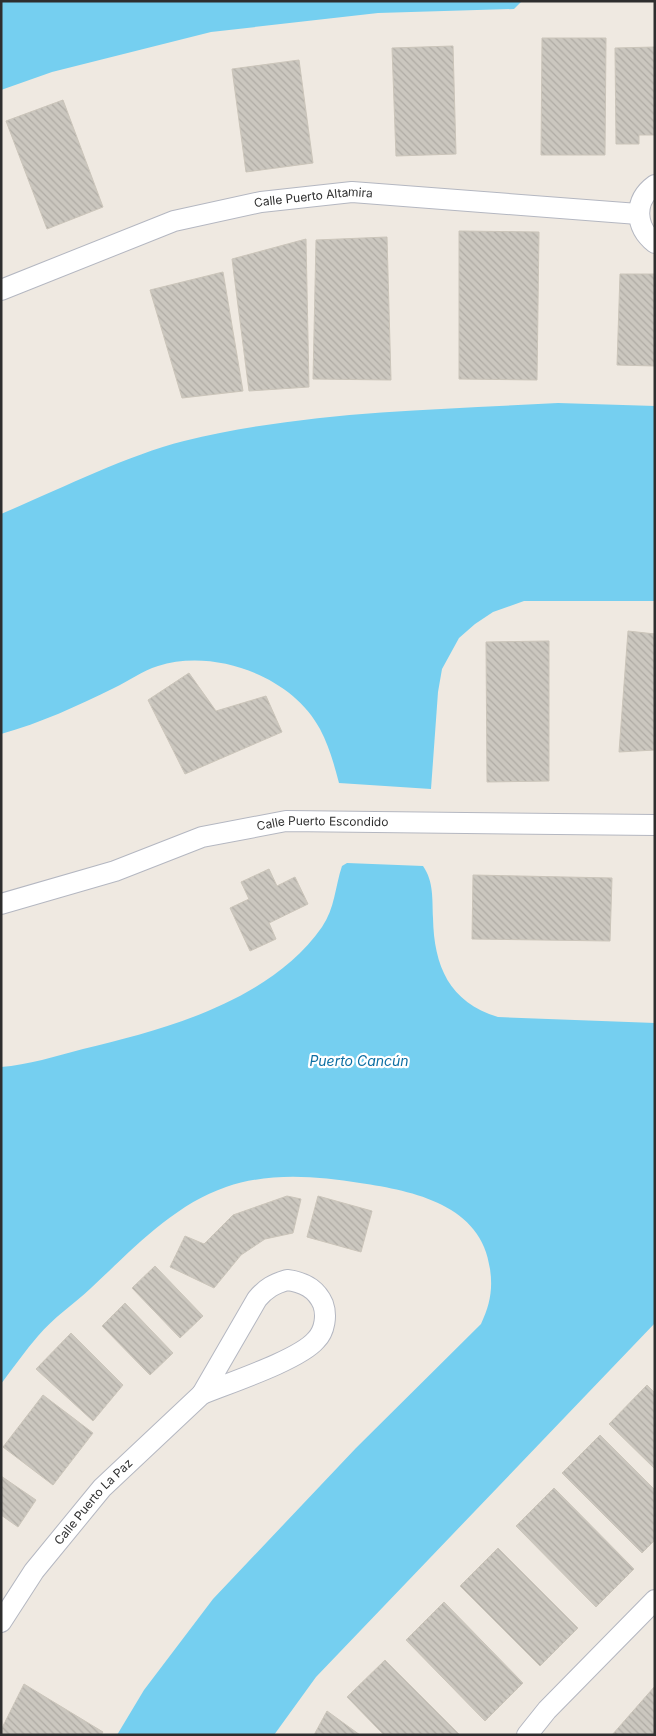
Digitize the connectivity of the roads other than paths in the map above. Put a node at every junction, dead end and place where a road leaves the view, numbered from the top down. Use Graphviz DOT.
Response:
graph roads {
  1 [pos="655,185"];
  2 [pos="638,214"];
  3 [pos="655,243"];
  4 [pos="1,290"];
  5 [pos="655,825"];
  6 [pos="1,904"];
  7 [pos="202,1394"];
  8 [pos="655,1600"];
  9 [pos="1,1622"];
  10 [pos="547,1710"];
  11 [pos="527,1735"];
  12 [pos="535,1735"];
  1 -- 2 [label="street"];
  2 -- 3 [label="street"];
  2 -- 4 [label="street, Calle Puerto Altamira"];
  5 -- 6 [label="street, Calle Puerto Escondido"];
  7 -- 7 [label="street"];
  7 -- 9 [label="street, Calle Puerto La Paz"];
  8 -- 10 [label="street"];
  10 -- 11 [label="street"];
  10 -- 12 [label="street"];
}
